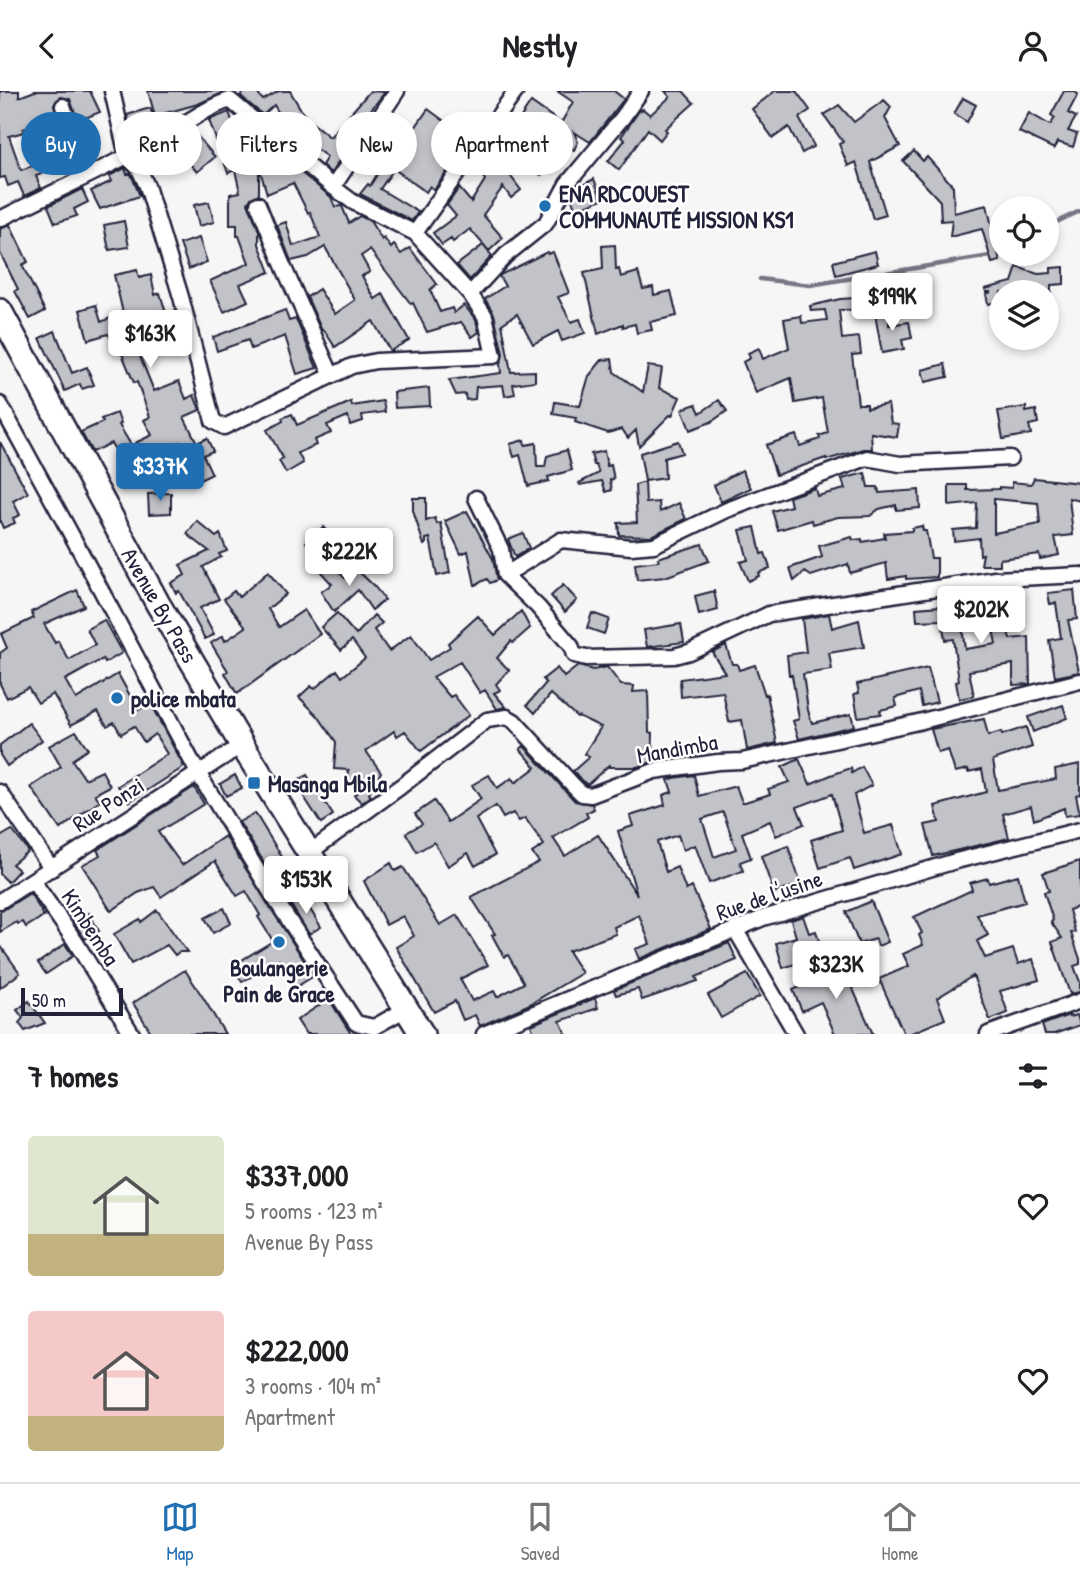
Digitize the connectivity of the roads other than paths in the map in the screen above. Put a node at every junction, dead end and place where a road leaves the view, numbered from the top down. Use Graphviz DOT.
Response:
graph roads {
  1 [pos="112,91"];
  2 [pos="397,91"];
  3 [pos="516,91"];
  4 [pos="641,91"];
  5 [pos="63,106"];
  6 [pos="65,112"];
  7 [pos="117,112"];
  8 [pos="202,114"];
  9 [pos="87,175"];
  10 [pos="142,175"];
  11 [pos="332,187"];
  12 [pos="258,204"];
  13 [pos="0,219"];
  14 [pos="415,233"];
  15 [pos="470,294"];
  16 [pos="0,310"];
  17 [pos="331,374"];
  18 [pos="0,404"];
  19 [pos="1010,459"];
  20 [pos="476,498"];
  21 [pos="505,575"];
  22 [pos="1080,575"];
  23 [pos="1080,681"];
  24 [pos="242,745"];
  25 [pos="198,773"];
  26 [pos="0,792"];
  27 [pos="1080,830"];
  28 [pos="310,852"];
  29 [pos="51,869"];
  30 [pos="33,881"];
  31 [pos="0,901"];
  32 [pos="735,929"];
  33 [pos="1080,1001"];
  34 [pos="406,1009"];
  35 [pos="132,1034"];
  36 [pos="422,1034"];
  37 [pos="484,1034"];
  38 [pos="796,1034"];
  39 [pos="988,1034"];
  1 -- 7 [label="street"];
  2 -- 11 [label="street"];
  3 -- 14 [label="street"];
  4 -- 15 [label="street"];
  5 -- 6 [label="street"];
  8 -- 11 [label="street"];
  9 -- 13 [label="street"];
  10 -- 17 [label="street"];
  11 -- 14 [label="street"];
  12 -- 17 [label="street"];
  14 -- 15 [label="street"];
  15 -- 17 [label="street"];
  16 -- 24 [label="highway, Avenue By Pass"];
  18 -- 25 [label="street"];
  19 -- 21 [label="street"];
  20 -- 21 [label="street"];
  21 -- 22 [label="street"];
  23 -- 28 [label="street, Mandimba"];
  24 -- 25 [label="street, Rue Ponzi"];
  24 -- 28 [label="highway, Avenue By Pass"];
  25 -- 29 [label="street, Rue Ponzi"];
  25 -- 34 [label="street"];
  26 -- 29 [label="street, Kimbemba"];
  27 -- 32 [label="street, Rue de l'usine"];
  28 -- 34 [label="highway, Avenue By Pass"];
  29 -- 30 [label="street, Rue Ponzi"];
  30 -- 31 [label="street, Rue Ponzi"];
  30 -- 35 [label="street, Kimbemba"];
  32 -- 37 [label="street, Rue de l'usine"];
  32 -- 38 [label="street"];
  33 -- 39 [label="street"];
  34 -- 36 [label="highway, Avenue By Pass"];
}
